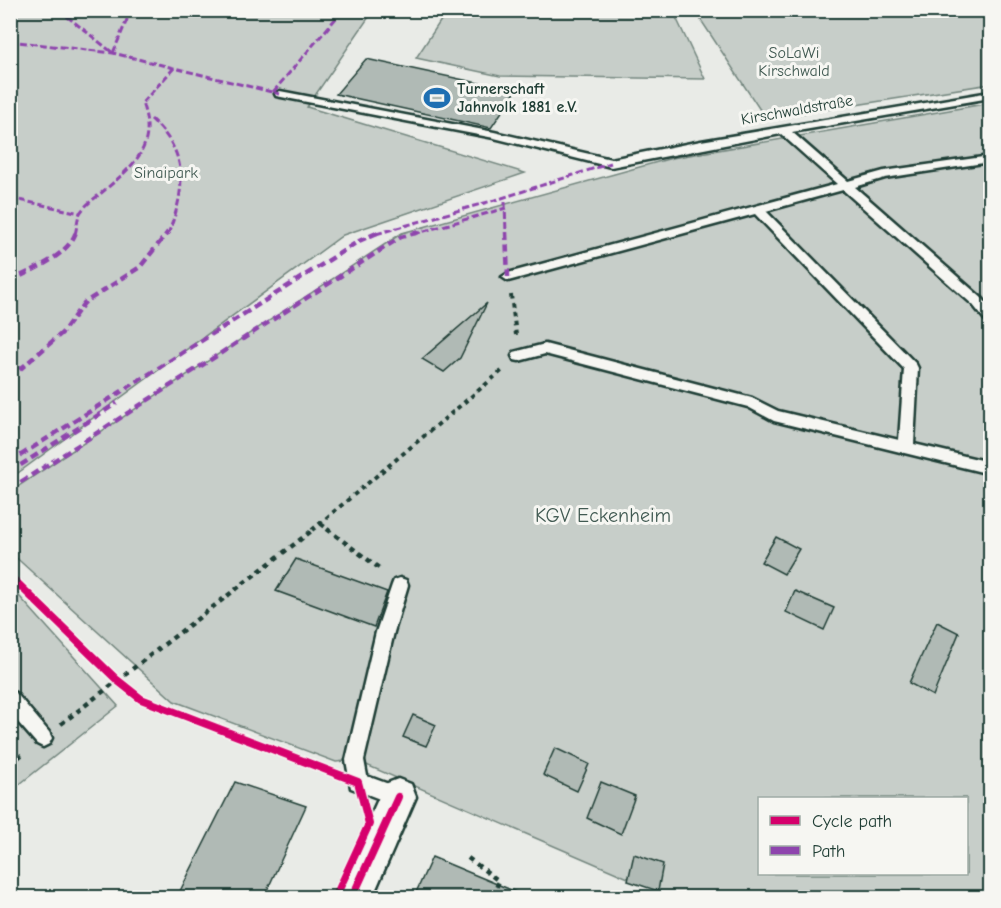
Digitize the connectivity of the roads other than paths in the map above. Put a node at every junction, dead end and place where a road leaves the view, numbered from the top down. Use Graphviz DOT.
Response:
graph roads {
  1 [pos="280,94"];
  2 [pos="990,95"];
  3 [pos="783,129"];
  4 [pos="990,161"];
  5 [pos="846,186"];
  6 [pos="758,210"];
  7 [pos="508,277"];
  8 [pos="990,317"];
  9 [pos="519,356"];
  10 [pos="906,449"];
  11 [pos="990,468"];
  12 [pos="400,585"];
  13 [pos="10,699"];
  14 [pos="44,738"];
  15 [pos="398,797"];
  16 [pos="352,897"];
  1 -- 3 [label="lane, Kirschwaldstraße"];
  2 -- 3 [label="lane, Kirschwaldstraße"];
  3 -- 5 [label="lane"];
  4 -- 5 [label="lane"];
  5 -- 6 [label="lane"];
  5 -- 8 [label="lane"];
  6 -- 7 [label="lane"];
  6 -- 10 [label="lane"];
  9 -- 10 [label="lane"];
  10 -- 11 [label="lane"];
  12 -- 15 [label="lane"];
  13 -- 14 [label="lane"];
  15 -- 16 [label="street"];
}
